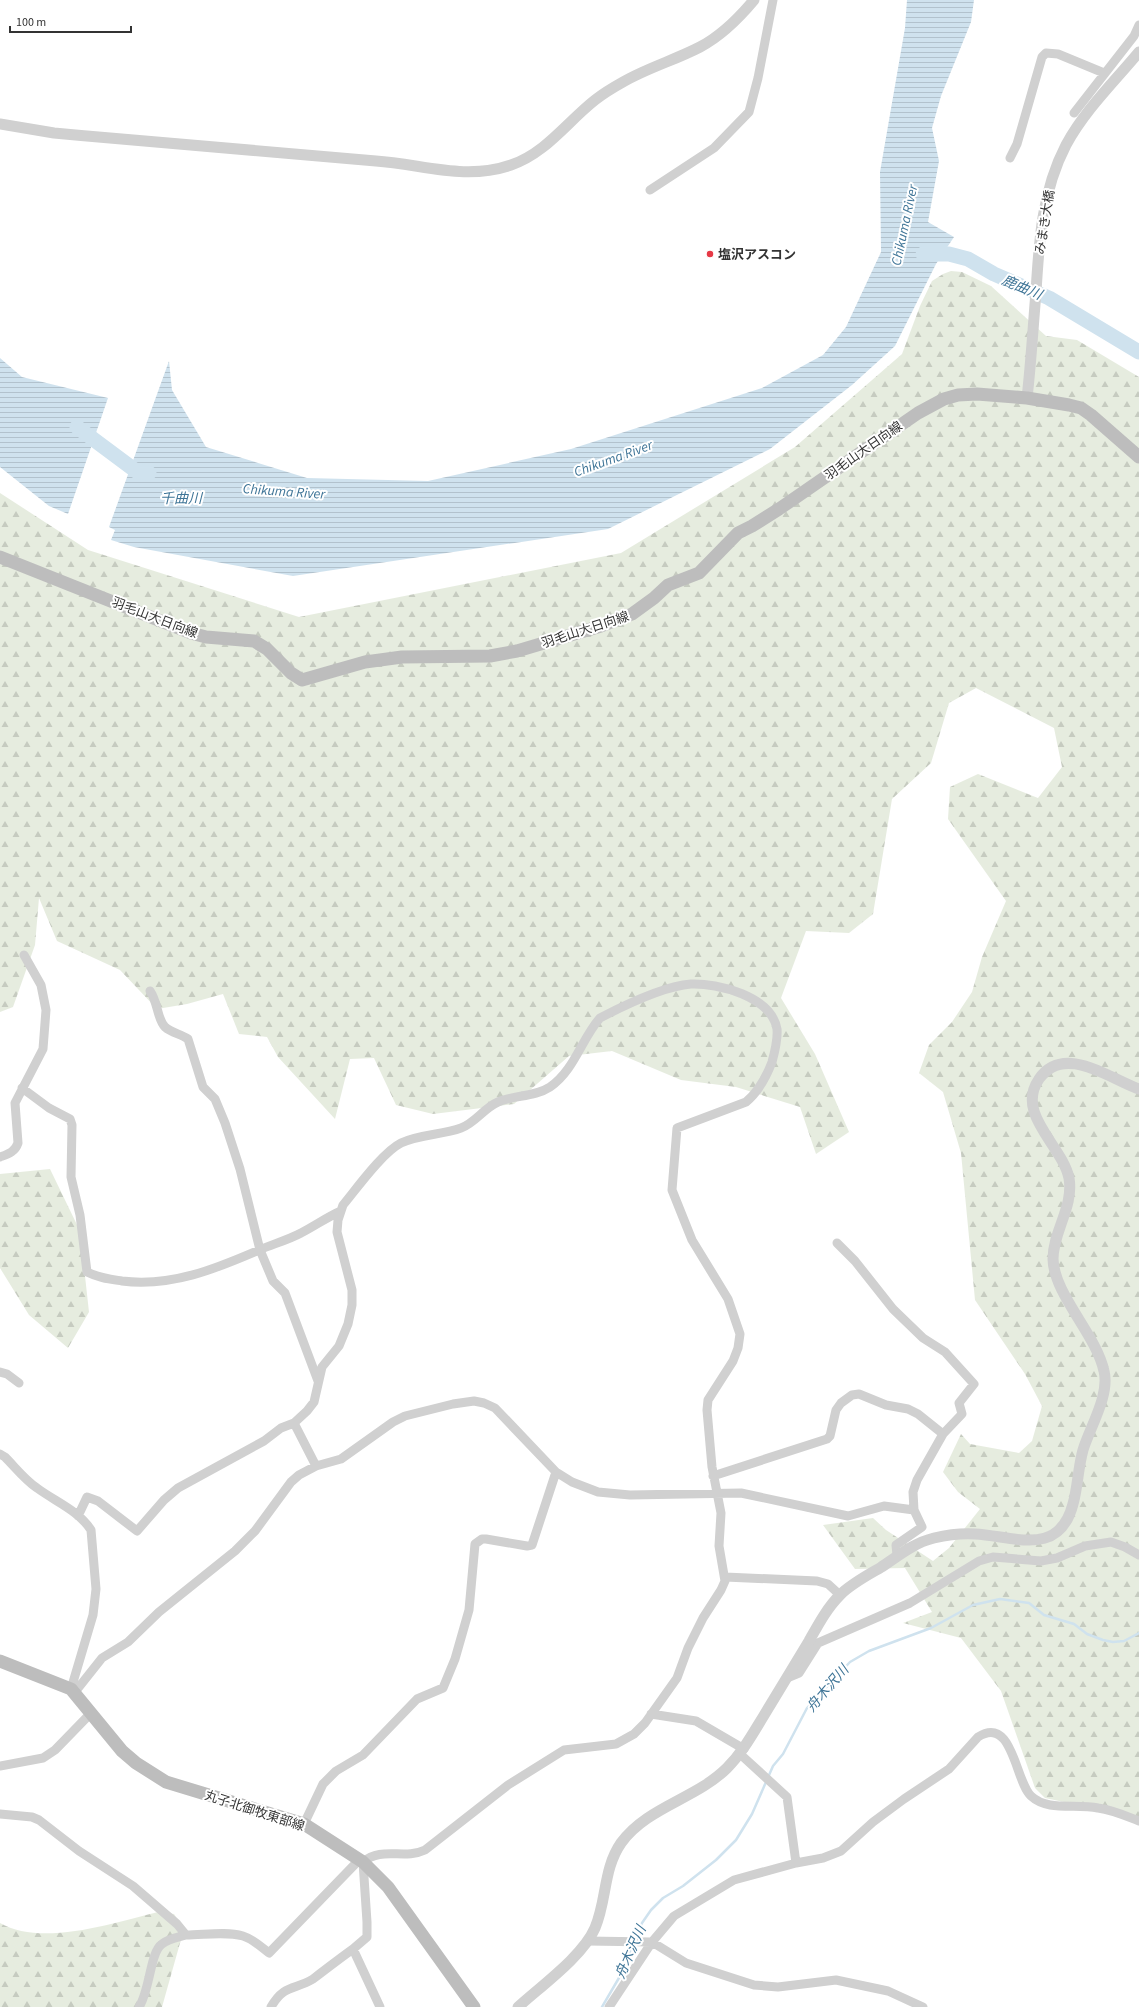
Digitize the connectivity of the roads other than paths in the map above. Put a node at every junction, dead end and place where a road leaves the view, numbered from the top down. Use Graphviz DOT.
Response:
graph roads {
  1 [pos="754,0"];
  2 [pos="773,0"];
  3 [pos="1139,25"];
  4 [pos="1137,55"];
  5 [pos="1104,73"];
  6 [pos="1074,113"];
  7 [pos="0,124"];
  8 [pos="1010,158"];
  9 [pos="650,190"];
  10 [pos="1027,398"];
  11 [pos="1139,457"];
  12 [pos="0,557"];
  13 [pos="24,955"];
  14 [pos="150,992"];
  15 [pos="22,1088"];
  16 [pos="1139,1089"];
  17 [pos="0,1156"];
  18 [pos="341,1210"];
  19 [pos="837,1243"];
  20 [pos="260,1250"];
  21 [pos="0,1372"];
  22 [pos="318,1381"];
  23 [pos="19,1383"];
  24 [pos="294,1423"];
  25 [pos="943,1434"];
  26 [pos="0,1454"];
  27 [pos="316,1466"];
  28 [pos="556,1472"];
  29 [pos="714,1476"];
  30 [pos="717,1495"];
  31 [pos="914,1510"];
  32 [pos="78,1516"];
  33 [pos="897,1555"];
  34 [pos="1139,1555"];
  35 [pos="725,1577"];
  36 [pos="840,1595"];
  37 [pos="0,1661"];
  38 [pos="787,1678"];
  39 [pos="73,1691"];
  40 [pos="91,1713"];
  41 [pos="651,1714"];
  42 [pos="742,1751"];
  43 [pos="0,1766"];
  44 [pos="1,1816"];
  45 [pos="1139,1822"];
  46 [pos="304,1824"];
  47 [pos="362,1860"];
  48 [pos="796,1863"];
  49 [pos="186,1935"];
  50 [pos="588,1941"];
  51 [pos="652,1942"];
  52 [pos="353,1949"];
  53 [pos="139,2007"];
  54 [pos="270,2007"];
  55 [pos="380,2007"];
  56 [pos="474,2007"];
  57 [pos="518,2007"];
  58 [pos="609,2007"];
  59 [pos="923,2007"];
  1 -- 7 [label="street"];
  2 -- 9 [label="street"];
  3 -- 5 [label="street"];
  4 -- 10 [label="street, みまき大橋"];
  5 -- 6 [label="street"];
  5 -- 8 [label="street"];
  10 -- 11 [label="main road, 羽毛山大日向線"];
  10 -- 12 [label="main road, 羽毛山大日向線"];
  13 -- 15 [label="street"];
  14 -- 20 [label="street"];
  15 -- 17 [label="street"];
  15 -- 20 [label="street"];
  16 -- 33 [label="street"];
  18 -- 20 [label="street"];
  18 -- 22 [label="street"];
  18 -- 29 [label="street"];
  19 -- 25 [label="street"];
  20 -- 22 [label="street"];
  21 -- 23 [label="street"];
  22 -- 24 [label="street"];
  24 -- 27 [label="street"];
  24 -- 32 [label="street"];
  25 -- 29 [label="street"];
  25 -- 31 [label="street"];
  26 -- 32 [label="street"];
  27 -- 28 [label="street"];
  27 -- 39 [label="street"];
  28 -- 30 [label="street"];
  28 -- 46 [label="street"];
  29 -- 30 [label="street"];
  30 -- 31 [label="street"];
  30 -- 35 [label="street"];
  31 -- 33 [label="street"];
  32 -- 39 [label="street"];
  33 -- 36 [label="street"];
  34 -- 38 [label="street"];
  35 -- 36 [label="street"];
  35 -- 41 [label="street"];
  36 -- 38 [label="street"];
  37 -- 39 [label="main road"];
  38 -- 42 [label="street"];
  39 -- 40 [label="main road, 丸子北御牧東部線"];
  40 -- 43 [label="street"];
  40 -- 46 [label="main road, 丸子北御牧東部線"];
  41 -- 42 [label="street"];
  41 -- 47 [label="street"];
  42 -- 48 [label="street"];
  42 -- 50 [label="street"];
  44 -- 49 [label="street"];
  45 -- 48 [label="street"];
  46 -- 47 [label="main road, 丸子北御牧東部線"];
  47 -- 49 [label="street"];
  47 -- 52 [label="street"];
  47 -- 56 [label="main road, 丸子北御牧東部線"];
  48 -- 51 [label="street"];
  49 -- 53 [label="street"];
  50 -- 51 [label="street"];
  50 -- 57 [label="street"];
  51 -- 58 [label="street"];
  51 -- 59 [label="street"];
  52 -- 54 [label="street"];
  52 -- 55 [label="street"];
}
